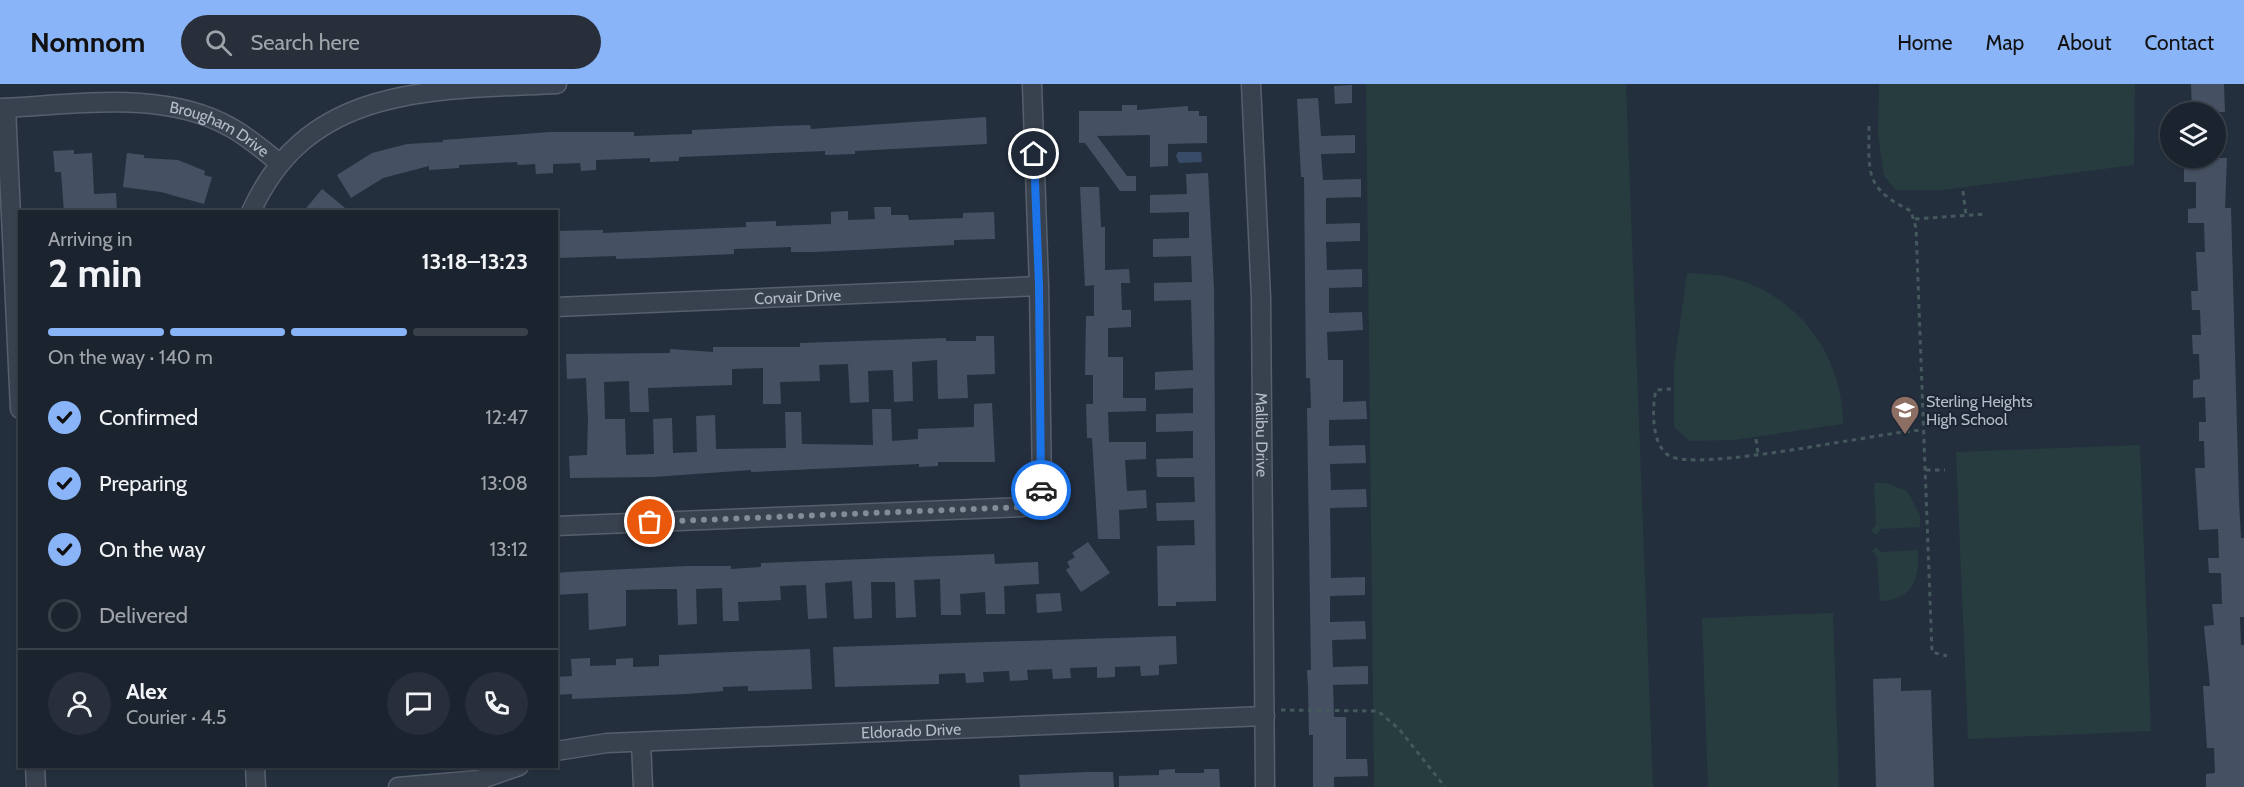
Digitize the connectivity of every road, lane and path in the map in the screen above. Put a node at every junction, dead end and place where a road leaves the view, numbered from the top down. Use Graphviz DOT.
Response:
graph roads {
  1 [pos="557,84"];
  2 [pos="1032,84"];
  3 [pos="1251,84"];
  4 [pos="3,108"];
  5 [pos="1869,126"];
  6 [pos="278,162"];
  7 [pos="1963,191"];
  8 [pos="252,210"];
  9 [pos="1985,214"];
  10 [pos="1966,215"];
  11 [pos="1915,220"];
  12 [pos="1039,286"];
  13 [pos="558,307"];
  14 [pos="18,374"];
  15 [pos="1671,389"];
  16 [pos="1923,430"];
  17 [pos="1756,440"];
  18 [pos="1758,454"];
  19 [pos="1926,470"];
  20 [pos="1945,470"];
  21 [pos="558,526"];
  22 [pos="1947,656"];
  23 [pos="1269,713"];
  24 [pos="641,742"];
  25 [pos="558,751"];
  26 [pos="35,768"];
  27 [pos="255,768"];
  28 [pos="507,768"];
  29 [pos="477,773"];
  30 [pos="36,787"];
  31 [pos="256,787"];
  32 [pos="398,787"];
  33 [pos="643,787"];
  34 [pos="1265,787"];
  35 [pos="1445,787"];
  1 -- 6 [label="street, Brougham Drive"];
  2 -- 12 [label="street"];
  3 -- 23 [label="street, Malibu Drive"];
  4 -- 6 [label="street, Brougham Drive"];
  4 -- 14 [label="street"];
  5 -- 11 [label="path"];
  6 -- 8 [label="street"];
  7 -- 10 [label="path"];
  9 -- 10 [label="path"];
  10 -- 11 [label="path"];
  11 -- 16 [label="path"];
  12 -- 13 [label="street, Corvair Drive"];
  12 -- 21 [label="street"];
  15 -- 18 [label="path"];
  16 -- 18 [label="path"];
  16 -- 19 [label="path"];
  17 -- 18 [label="path"];
  19 -- 20 [label="path"];
  19 -- 22 [label="path"];
  23 -- 24 [label="street, Eldorado Drive"];
  23 -- 34 [label="street, Malibu Drive"];
  23 -- 35 [label="path"];
  24 -- 25 [label="street, Eldorado Drive"];
  24 -- 33 [label="street"];
  26 -- 30 [label="street"];
  27 -- 31 [label="street"];
  28 -- 29 [label="street"];
  29 -- 32 [label="street"];
}
